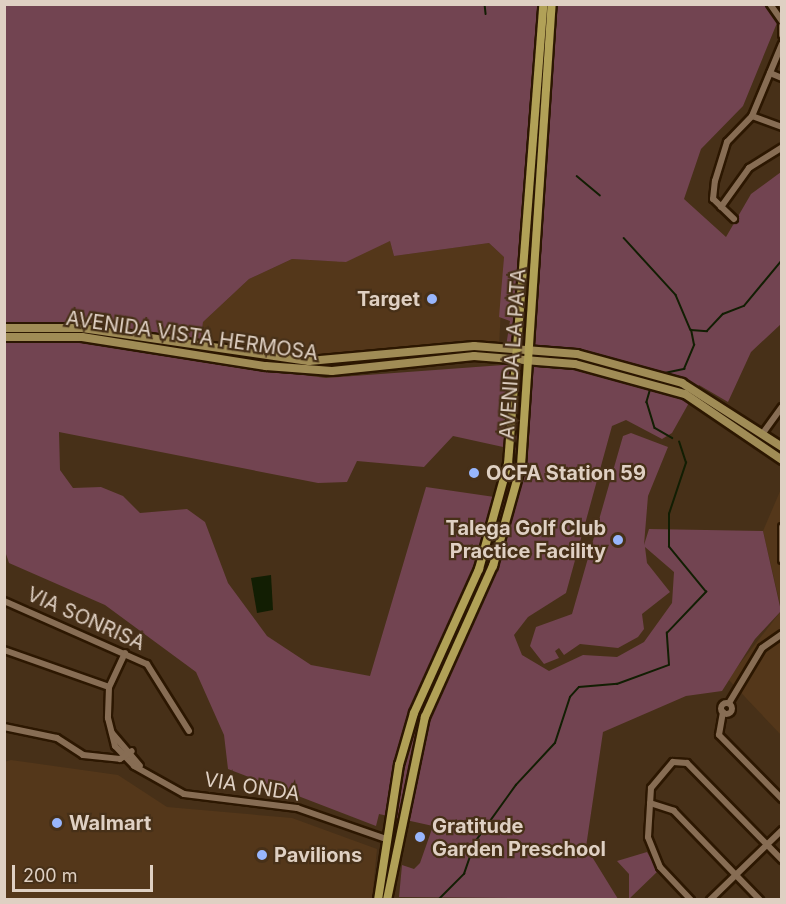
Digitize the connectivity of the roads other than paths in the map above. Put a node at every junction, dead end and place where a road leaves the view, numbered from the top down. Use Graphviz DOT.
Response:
graph roads {
  1 [pos="543,4"];
  2 [pos="552,4"];
  3 [pos="770,4"];
  4 [pos="782,23"];
  5 [pos="782,35"];
  6 [pos="782,44"];
  7 [pos="770,73"];
  8 [pos="782,78"];
  9 [pos="752,116"];
  10 [pos="782,127"];
  11 [pos="782,147"];
  12 [pos="721,207"];
  13 [pos="734,219"];
  14 [pos="4,328"];
  15 [pos="4,337"];
  16 [pos="518,346"];
  17 [pos="531,348"];
  18 [pos="518,356"];
  19 [pos="531,358"];
  20 [pos="782,407"];
  21 [pos="763,432"];
  22 [pos="782,447"];
  23 [pos="782,460"];
  24 [pos="782,526"];
  25 [pos="782,560"];
  26 [pos="4,601"];
  27 [pos="782,634"];
  28 [pos="4,650"];
  29 [pos="125,652"];
  30 [pos="109,687"];
  31 [pos="4,727"];
  32 [pos="189,731"];
  33 [pos="119,746"];
  34 [pos="128,754"];
  35 [pos="148,776"];
  36 [pos="782,799"];
  37 [pos="650,804"];
  38 [pos="782,830"];
  39 [pos="386,839"];
  40 [pos="766,844"];
  41 [pos="394,858"];
  42 [pos="782,860"];
  43 [pos="735,874"];
  44 [pos="378,900"];
  45 [pos="387,900"];
  46 [pos="691,900"];
  47 [pos="710,900"];
  48 [pos="760,900"];
  1 -- 16 [label="highway, AVENIDA LA PATA"];
  2 -- 17 [label="highway, AVENIDA LA PATA"];
  3 -- 4 [label="street"];
  4 -- 5 [label="street"];
  6 -- 7 [label="street"];
  7 -- 8 [label="street"];
  7 -- 9 [label="street"];
  9 -- 10 [label="street"];
  9 -- 12 [label="street"];
  11 -- 12 [label="street"];
  12 -- 13 [label="street"];
  14 -- 16 [label="main road, AVENIDA VISTA HERMOSA"];
  15 -- 18 [label="main road, AVENIDA VISTA HERMOSA"];
  16 -- 17 [label="main road, AVENIDA VISTA HERMOSA"];
  16 -- 18 [label="highway, AVENIDA LA PATA"];
  17 -- 19 [label="highway, AVENIDA LA PATA"];
  17 -- 21 [label="main road, AVENIDA VISTA HERMOSA"];
  18 -- 19 [label="main road, AVENIDA VISTA HERMOSA"];
  18 -- 39 [label="highway, AVENIDA LA PATA"];
  19 -- 23 [label="main road, AVENIDA VISTA HERMOSA"];
  19 -- 41 [label="highway, AVENIDA LA PATA"];
  20 -- 21 [label="street"];
  21 -- 22 [label="main road, AVENIDA VISTA HERMOSA"];
  24 -- 25 [label="street"];
  26 -- 29 [label="street, VIA SONRISA"];
  27 -- 36 [label="street"];
  28 -- 30 [label="street"];
  29 -- 30 [label="street, VIA ONDA"];
  29 -- 32 [label="street, VIA SONRISA"];
  30 -- 33 [label="street, VIA ONDA"];
  31 -- 34 [label="street"];
  33 -- 34 [label="street, VIA ONDA"];
  33 -- 34 [label="street"];
  34 -- 35 [label="street, VIA ONDA"];
  34 -- 35 [label="street, VIA ONDA"];
  35 -- 39 [label="street, VIA ONDA"];
  37 -- 40 [label="street"];
  37 -- 43 [label="street"];
  37 -- 46 [label="street"];
  38 -- 40 [label="street"];
  39 -- 41 [label="highway"];
  39 -- 44 [label="highway, AVENIDA LA PATA"];
  40 -- 42 [label="street"];
  40 -- 43 [label="street"];
  41 -- 45 [label="highway, AVENIDA LA PATA"];
  43 -- 47 [label="street"];
  43 -- 48 [label="street"];
}
